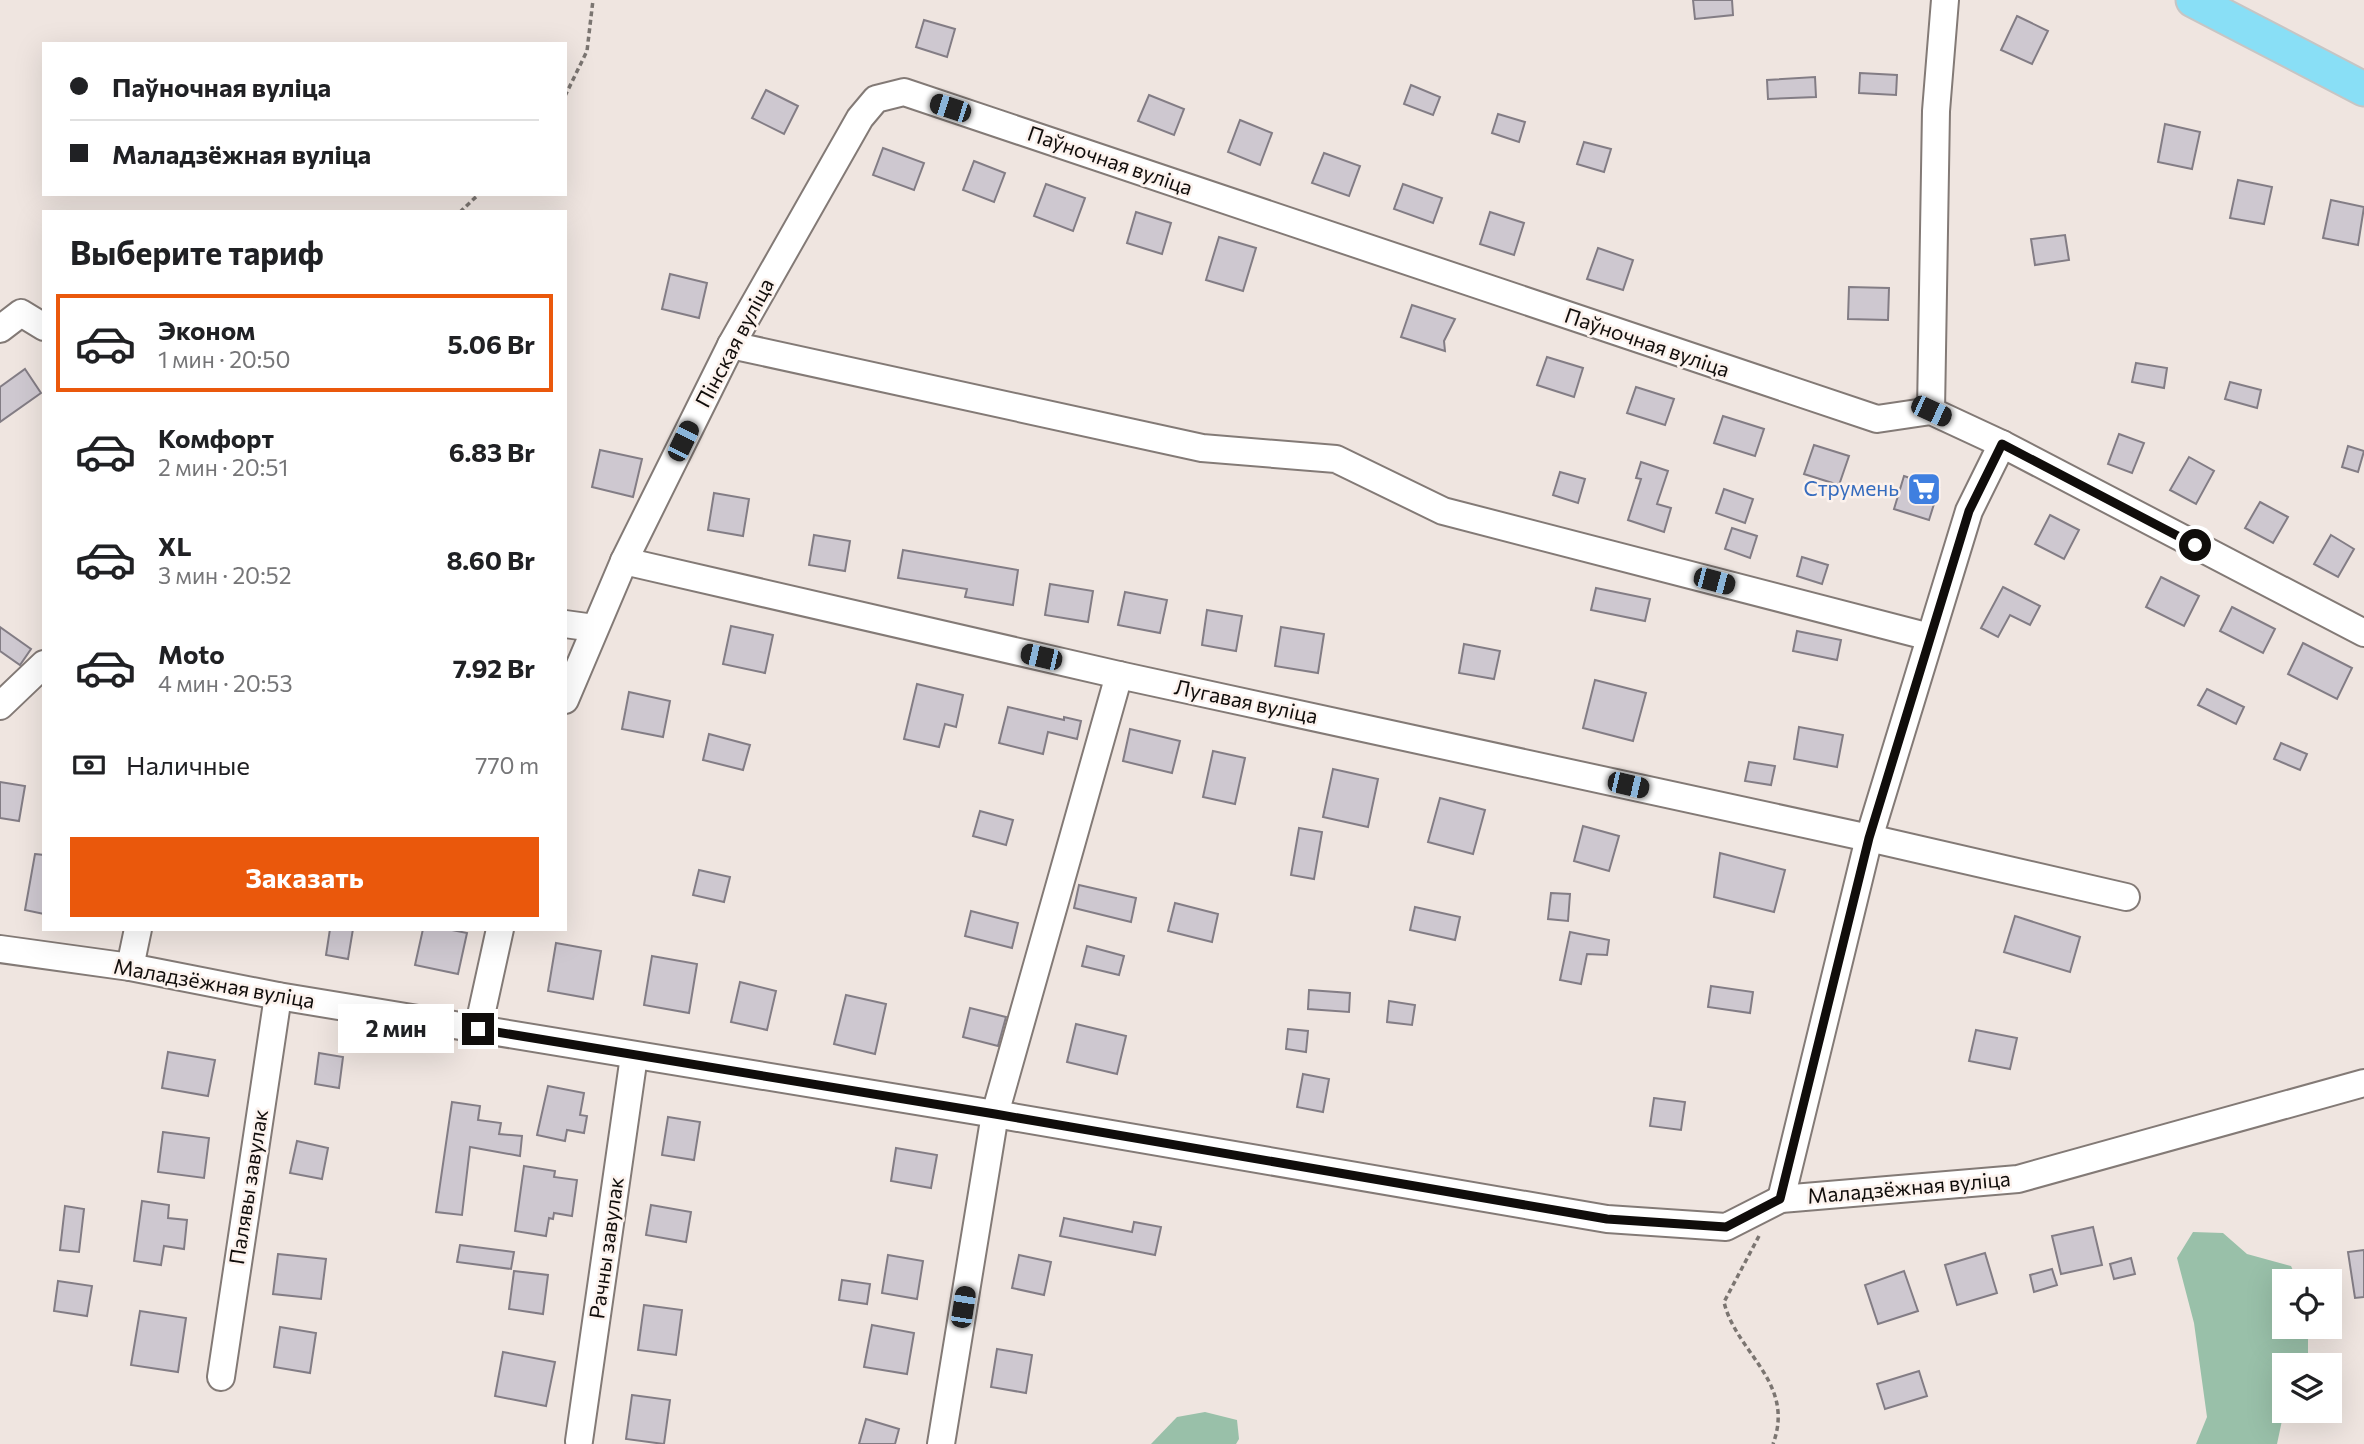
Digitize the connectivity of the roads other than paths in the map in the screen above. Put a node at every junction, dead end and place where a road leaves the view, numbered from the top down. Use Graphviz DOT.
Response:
graph roads {
  1 [pos="1945,0"];
  2 [pos="2193,0"];
  3 [pos="2364,89"];
  4 [pos="904,92"];
  5 [pos="42,326"];
  6 [pos="0,329"];
  7 [pos="731,345"];
  8 [pos="1931,411"];
  9 [pos="2002,444"];
  10 [pos="624,561"];
  11 [pos="567,624"];
  12 [pos="594,628"];
  13 [pos="2364,633"];
  14 [pos="1930,637"];
  15 [pos="42,666"];
  16 [pos="1119,675"];
  17 [pos="567,695"];
  18 [pos="0,706"];
  19 [pos="1869,838"];
  20 [pos="2126,897"];
  21 [pos="138,931"];
  22 [pos="500,931"];
  23 [pos="0,949"];
  24 [pos="130,967"];
  25 [pos="278,996"];
  26 [pos="478,1029"];
  27 [pos="634,1056"];
  28 [pos="2364,1083"];
  29 [pos="995,1114"];
  30 [pos="1780,1199"];
  31 [pos="221,1377"];
  32 [pos="579,1441"];
  33 [pos="941,1444"];
  1 -- 8 [label="street"];
  2 -- 3 [label="main road"];
  4 -- 7 [label="street, Пінская вуліца"];
  4 -- 8 [label="street, Паўночная вуліца"];
  5 -- 6 [label="street"];
  7 -- 10 [label="street, Пінская вуліца"];
  7 -- 14 [label="street"];
  8 -- 9 [label="street"];
  9 -- 13 [label="street"];
  9 -- 14 [label="street"];
  10 -- 12 [label="street, Пінская вуліца"];
  10 -- 16 [label="street, Лугавая вуліца"];
  11 -- 12 [label="street"];
  12 -- 17 [label="street, Пінская вуліца"];
  14 -- 19 [label="street"];
  15 -- 18 [label="street"];
  16 -- 19 [label="street, Лугавая вуліца"];
  16 -- 29 [label="street"];
  19 -- 20 [label="street, Лугавая вуліца"];
  19 -- 30 [label="street"];
  21 -- 24 [label="street"];
  22 -- 26 [label="street"];
  23 -- 24 [label="street, Маладзёжная вуліца"];
  24 -- 25 [label="street, Маладзёжная вуліца"];
  25 -- 26 [label="street, Маладзёжная вуліца"];
  25 -- 31 [label="street, Палявы завулак"];
  26 -- 27 [label="street, Маладзёжная вуліца"];
  27 -- 29 [label="street, Маладзёжная вуліца"];
  27 -- 32 [label="street, Рачны завулак"];
  28 -- 30 [label="street, Маладзёжная вуліца"];
  29 -- 30 [label="street, Маладзёжная вуліца"];
  29 -- 33 [label="street"];
}
